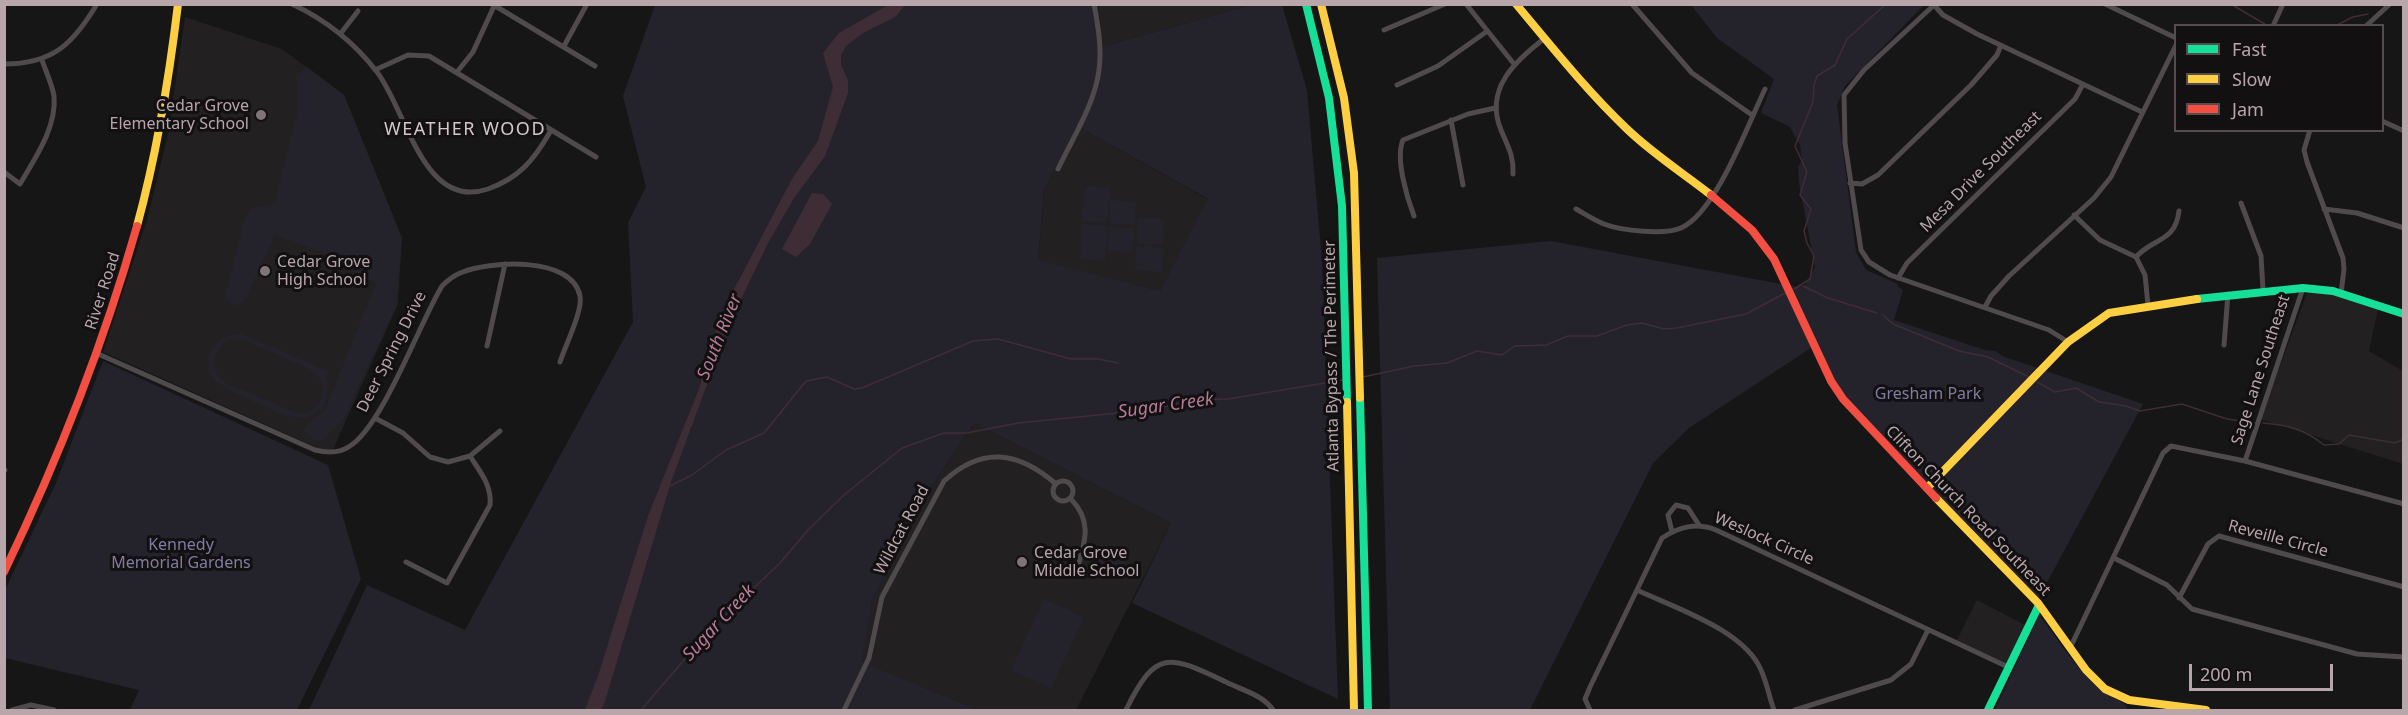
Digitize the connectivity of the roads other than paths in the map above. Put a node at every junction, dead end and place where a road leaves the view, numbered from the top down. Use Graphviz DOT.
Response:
graph roads {
  1 [pos="98,4"];
  2 [pos="178,4"];
  3 [pos="292,4"];
  4 [pos="587,4"];
  5 [pos="1094,4"];
  6 [pos="1306,4"];
  7 [pos="1321,4"];
  8 [pos="1445,4"];
  9 [pos="1466,4"];
  10 [pos="1516,4"];
  11 [pos="1632,4"];
  12 [pos="1934,4"];
  13 [pos="2105,4"];
  14 [pos="2283,4"];
  15 [pos="2390,4"];
  16 [pos="494,5"];
  17 [pos="358,11"];
  18 [pos="2274,24"];
  19 [pos="2368,24"];
  20 [pos="1384,30"];
  21 [pos="1486,32"];
  22 [pos="341,33"];
  23 [pos="1545,38"];
  24 [pos="2174,38"];
  25 [pos="2001,45"];
  26 [pos="564,46"];
  27 [pos="2174,47"];
  28 [pos="42,60"];
  29 [pos="4,64"];
  30 [pos="1514,64"];
  31 [pos="595,66"];
  32 [pos="375,70"];
  33 [pos="457,72"];
  34 [pos="2083,84"];
  35 [pos="1397,85"];
  36 [pos="1765,89"];
  37 [pos="1495,108"];
  38 [pos="2142,112"];
  39 [pos="1752,115"];
  40 [pos="1451,120"];
  41 [pos="2384,122"];
  42 [pos="2403,131"];
  43 [pos="550,132"];
  44 [pos="2309,132"];
  45 [pos="596,157"];
  46 [pos="1058,169"];
  47 [pos="4,172"];
  48 [pos="1513,174"];
  49 [pos="1850,183"];
  50 [pos="1463,185"];
  51 [pos="1714,196"];
  52 [pos="2241,203"];
  53 [pos="1576,209"];
  54 [pos="2324,209"];
  55 [pos="2179,211"];
  56 [pos="2073,215"];
  57 [pos="1414,216"];
  58 [pos="2403,228"];
  59 [pos="2136,257"];
  60 [pos="505,264"];
  61 [pos="1898,278"];
  62 [pos="2303,288"];
  63 [pos="2263,290"];
  64 [pos="2228,294"];
  65 [pos="2341,294"];
  66 [pos="2148,305"];
  67 [pos="1985,307"];
  68 [pos="2403,314"];
  69 [pos="2068,342"];
  70 [pos="2224,345"];
  71 [pos="487,346"];
  72 [pos="96,353"];
  73 [pos="560,362"];
  74 [pos="375,418"];
  75 [pos="500,431"];
  76 [pos="470,456"];
  77 [pos="2245,460"];
  78 [pos="1056,484"];
  79 [pos="1927,488"];
  80 [pos="1071,499"];
  81 [pos="2403,504"];
  82 [pos="1699,525"];
  83 [pos="1672,532"];
  84 [pos="2114,558"];
  85 [pos="406,562"];
  86 [pos="4,572"];
  87 [pos="1076,573"];
  88 [pos="2403,587"];
  89 [pos="1637,590"];
  90 [pos="2179,598"];
  91 [pos="2039,605"];
  92 [pos="1928,630"];
  93 [pos="2071,646"];
  94 [pos="2403,657"];
  95 [pos="2008,667"];
  96 [pos="2153,703"];
  97 [pos="12,711"];
  98 [pos="54,711"];
  99 [pos="844,711"];
  100 [pos="1126,711"];
  101 [pos="1273,711"];
  102 [pos="1354,711"];
  103 [pos="1368,711"];
  104 [pos="1590,711"];
  105 [pos="1774,711"];
  106 [pos="1796,711"];
  107 [pos="1988,711"];
  108 [pos="2142,711"];
  109 [pos="2206,711"];
  1 -- 28 [label="street"];
  2 -- 72 [label="main road, River Road"];
  3 -- 22 [label="street"];
  4 -- 26 [label="street"];
  5 -- 46 [label="street"];
  6 -- 102 [label="main road, Atlanta Bypass / The Perimeter"];
  7 -- 103 [label="main road, Atlanta Bypass / The Perimeter"];
  8 -- 20 [label="street"];
  9 -- 21 [label="street"];
  10 -- 23 [label="main road, Clifton Church Road Southeast"];
  11 -- 39 [label="street"];
  12 -- 25 [label="street"];
  12 -- 49 [label="street"];
  13 -- 24 [label="street"];
  14 -- 18 [label="street"];
  15 -- 19 [label="street"];
  16 -- 26 [label="street"];
  16 -- 33 [label="street"];
  17 -- 22 [label="street"];
  21 -- 30 [label="street"];
  21 -- 35 [label="street"];
  22 -- 32 [label="street"];
  23 -- 30 [label="street"];
  23 -- 51 [label="main road, Clifton Church Road Southeast"];
  25 -- 34 [label="street"];
  25 -- 49 [label="street"];
  26 -- 31 [label="street"];
  27 -- 38 [label="street"];
  28 -- 29 [label="street"];
  28 -- 47 [label="street"];
  30 -- 37 [label="street"];
  32 -- 33 [label="street"];
  32 -- 43 [label="street"];
  33 -- 43 [label="street"];
  34 -- 38 [label="street"];
  34 -- 61 [label="street, Mesa Drive Southeast"];
  36 -- 39 [label="street"];
  37 -- 40 [label="street"];
  37 -- 48 [label="street"];
  38 -- 56 [label="street"];
  39 -- 51 [label="street"];
  40 -- 50 [label="street"];
  40 -- 57 [label="street"];
  41 -- 42 [label="street"];
  43 -- 45 [label="street"];
  44 -- 54 [label="street"];
  49 -- 61 [label="street"];
  51 -- 53 [label="street"];
  51 -- 79 [label="main road, Clifton Church Road Southeast"];
  52 -- 63 [label="street"];
  54 -- 58 [label="street"];
  54 -- 65 [label="street"];
  55 -- 59 [label="street"];
  56 -- 59 [label="street"];
  56 -- 67 [label="street"];
  59 -- 66 [label="street"];
  60 -- 71 [label="street"];
  60 -- 73 [label="street, Deer Spring Drive"];
  60 -- 74 [label="street, Deer Spring Drive"];
  61 -- 67 [label="street"];
  62 -- 63 [label="main road"];
  62 -- 65 [label="main road"];
  62 -- 77 [label="street, Sage Lane Southeast"];
  63 -- 64 [label="main road"];
  64 -- 66 [label="main road"];
  64 -- 70 [label="street"];
  65 -- 68 [label="main road"];
  66 -- 69 [label="main road"];
  67 -- 69 [label="street"];
  69 -- 79 [label="main road"];
  72 -- 74 [label="street, Deer Spring Drive"];
  72 -- 86 [label="main road, River Road"];
  74 -- 76 [label="street"];
  75 -- 76 [label="street"];
  76 -- 85 [label="street"];
  77 -- 81 [label="street"];
  77 -- 84 [label="street"];
  78 -- 80 [label="street"];
  78 -- 80 [label="street"];
  78 -- 99 [label="street, Wildcat Road"];
  79 -- 91 [label="main road, Clifton Church Road Southeast"];
  80 -- 87 [label="street"];
  82 -- 83 [label="street, Weslock Circle"];
  82 -- 83 [label="street"];
  82 -- 92 [label="street, Weslock Circle"];
  83 -- 89 [label="street"];
  84 -- 90 [label="street"];
  84 -- 93 [label="street"];
  88 -- 90 [label="street, Reveille Circle"];
  89 -- 104 [label="street"];
  89 -- 105 [label="street"];
  90 -- 94 [label="street"];
  91 -- 93 [label="main road, Clifton Church Road Southeast"];
  91 -- 95 [label="main road"];
  92 -- 95 [label="street, Weslock Circle"];
  92 -- 106 [label="street"];
  93 -- 96 [label="main road, Clifton Church Road Southeast"];
  95 -- 107 [label="main road"];
  96 -- 108 [label="main road"];
  96 -- 109 [label="main road, Clifton Church Road Southeast"];
  97 -- 98 [label="street"];
  100 -- 101 [label="street"];
}
